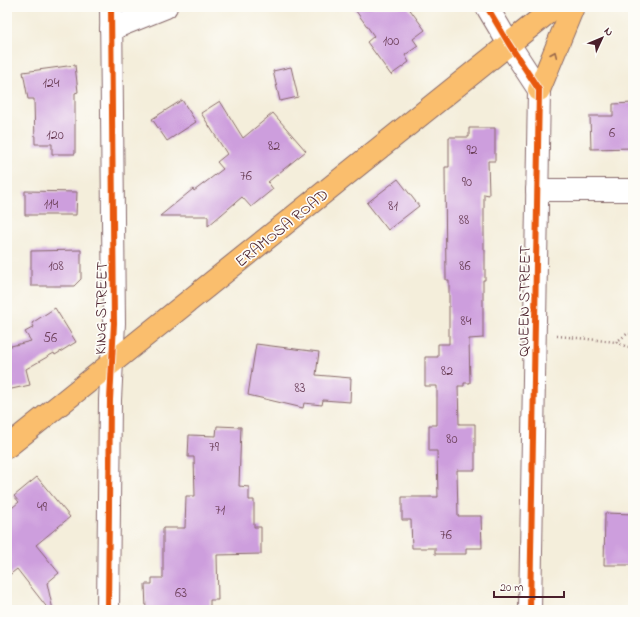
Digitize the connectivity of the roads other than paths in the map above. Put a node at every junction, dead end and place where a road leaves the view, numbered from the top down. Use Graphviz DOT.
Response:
graph roads {
  1 [pos="111,7"];
  2 [pos="166,7"];
  3 [pos="487,7"];
  4 [pos="555,7"];
  5 [pos="573,7"];
  6 [pos="111,29"];
  7 [pos="509,44"];
  8 [pos="539,90"];
  9 [pos="537,190"];
  10 [pos="633,190"];
  11 [pos="112,363"];
  12 [pos="7,447"];
  13 [pos="108,610"];
  14 [pos="530,610"];
  1 -- 6 [label="street, KING STREET"];
  2 -- 6 [label="street"];
  3 -- 7 [label="street"];
  4 -- 7 [label="main road, ERAMOSA ROAD"];
  8 -- 5 [label="main road, one-way"];
  6 -- 11 [label="street, KING STREET"];
  7 -- 8 [label="street"];
  7 -- 11 [label="main road, ERAMOSA ROAD"];
  8 -- 9 [label="street, QUEEN STREET"];
  9 -- 10 [label="street"];
  9 -- 14 [label="street, QUEEN STREET"];
  11 -- 12 [label="main road, ERAMOSA ROAD"];
  11 -- 13 [label="street, KING STREET"];
}
